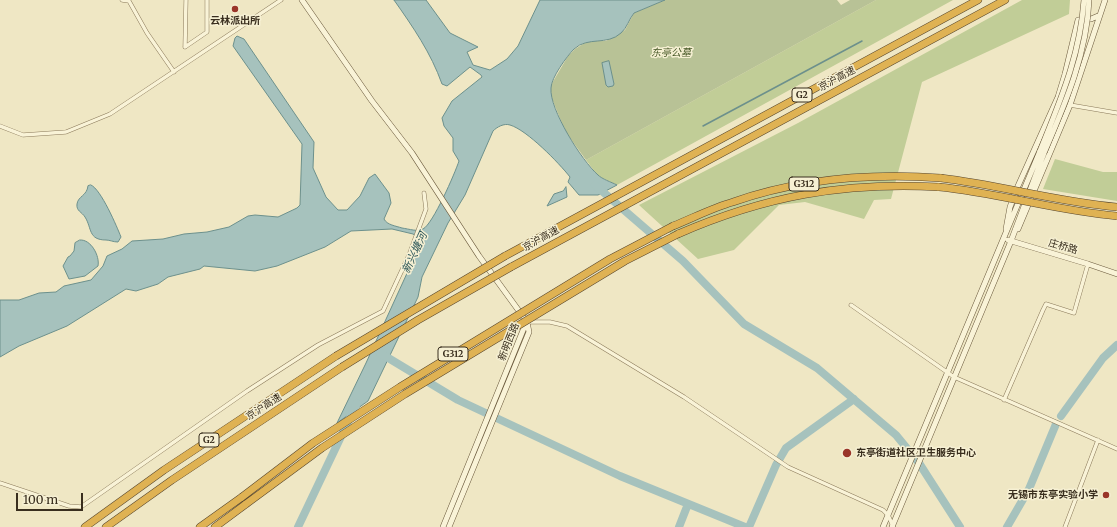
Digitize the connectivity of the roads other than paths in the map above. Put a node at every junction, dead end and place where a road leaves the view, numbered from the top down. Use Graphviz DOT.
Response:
graph roads {
  1 [pos="122,0"];
  2 [pos="186,0"];
  3 [pos="207,0"];
  4 [pos="281,0"];
  5 [pos="302,0"];
  6 [pos="978,0"];
  7 [pos="1005,0"];
  8 [pos="1084,0"];
  9 [pos="1089,0"];
  10 [pos="1105,0"];
  11 [pos="1098,16"];
  12 [pos="174,72"];
  13 [pos="1070,105"];
  14 [pos="1117,113"];
  15 [pos="0,126"];
  16 [pos="1042,152"];
  17 [pos="424,193"];
  18 [pos="1117,206"];
  19 [pos="1117,216"];
  20 [pos="1004,239"];
  21 [pos="1011,242"];
  22 [pos="1088,264"];
  23 [pos="1117,274"];
  24 [pos="851,305"];
  25 [pos="527,322"];
  26 [pos="947,374"];
  27 [pos="954,378"];
  28 [pos="1004,400"];
  29 [pos="1098,440"];
  30 [pos="1117,449"];
  31 [pos="0,483"];
  32 [pos="888,515"];
  33 [pos="894,526"];
  34 [pos="85,527"];
  35 [pos="106,527"];
  36 [pos="200,527"];
  37 [pos="215,527"];
  38 [pos="443,527"];
  39 [pos="449,527"];
  40 [pos="883,527"];
  41 [pos="1066,527"];
  1 -- 12 [label="street"];
  2 -- 3 [label="street"];
  4 -- 12 [label="street"];
  5 -- 25 [label="main road"];
  6 -- 34 [label="highway, 京沪高速 / G2, bridge"];
  7 -- 35 [label="highway, 京沪高速 / G2, bridge"];
  8 -- 16 [label="main road, bridge"];
  9 -- 16 [label="main road, bridge"];
  10 -- 11 [label="main road"];
  11 -- 13 [label="main road"];
  11 -- 20 [label="main road"];
  12 -- 15 [label="street"];
  13 -- 14 [label="street"];
  13 -- 21 [label="main road"];
  16 -- 20 [label="main road"];
  16 -- 21 [label="main road"];
  17 -- 31 [label="street"];
  18 -- 36 [label="highway, G312, bridge"];
  19 -- 37 [label="highway, G312, bridge"];
  20 -- 21 [label="main road, 庄桥路"];
  20 -- 26 [label="main road"];
  21 -- 22 [label="main road, 庄桥路"];
  21 -- 27 [label="main road"];
  22 -- 23 [label="main road, 庄桥路"];
  22 -- 28 [label="street"];
  24 -- 26 [label="street"];
  25 -- 32 [label="street"];
  25 -- 38 [label="main road, 新明西路"];
  25 -- 39 [label="main road, 新明西路"];
  26 -- 27 [label="street"];
  26 -- 32 [label="main road"];
  27 -- 28 [label="street"];
  27 -- 33 [label="main road"];
  28 -- 29 [label="street"];
  29 -- 30 [label="street"];
  29 -- 41 [label="street"];
  32 -- 33 [label="street"];
  32 -- 40 [label="main road"];
}
